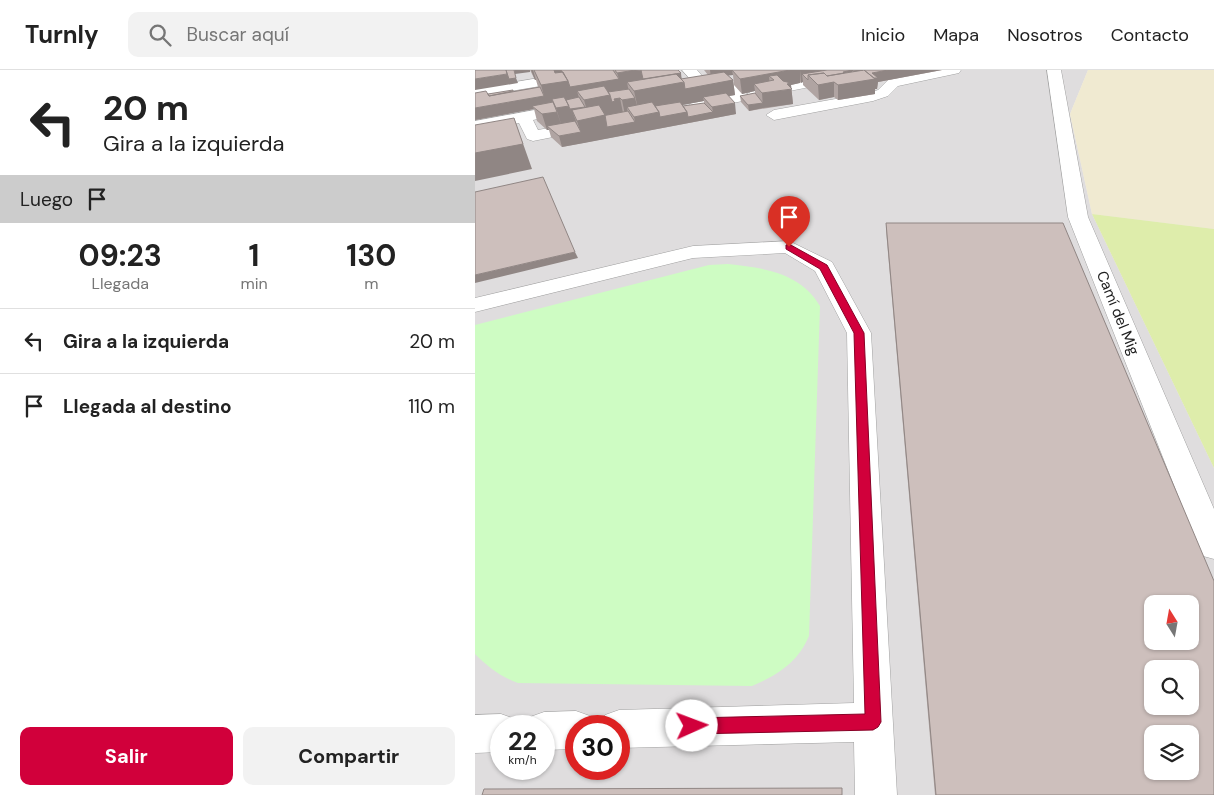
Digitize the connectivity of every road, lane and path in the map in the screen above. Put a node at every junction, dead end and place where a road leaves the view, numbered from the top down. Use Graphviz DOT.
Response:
graph roads {
  1 [pos="611,70"];
  2 [pos="689,70"];
  3 [pos="875,70"];
  4 [pos="954,70"];
  5 [pos="1054,70"];
  6 [pos="743,78"];
  7 [pos="725,81"];
  8 [pos="703,85"];
  9 [pos="685,88"];
  10 [pos="475,93"];
  11 [pos="742,97"];
  12 [pos="591,105"];
  13 [pos="685,108"];
  14 [pos="773,115"];
  15 [pos="524,117"];
  16 [pos="599,123"];
  17 [pos="475,126"];
  18 [pos="475,305"];
  19 [pos="1214,546"];
  20 [pos="873,722"];
  21 [pos="630,729"];
  22 [pos="490,733"];
  23 [pos="475,734"];
  24 [pos="877,795"];
  1 -- 10 [label="street"];
  2 -- 8 [label="street"];
  3 -- 11 [label="street"];
  4 -- 14 [label="street"];
  5 -- 19 [label="street, Camí del Mig"];
  6 -- 7 [label="street"];
  7 -- 8 [label="street"];
  7 -- 11 [label="street"];
  8 -- 9 [label="street"];
  11 -- 13 [label="street"];
  12 -- 15 [label="street"];
  15 -- 16 [label="street"];
  15 -- 17 [label="street"];
  18 -- 20 [label="street"];
  20 -- 21 [label="street"];
  20 -- 24 [label="street"];
  22 -- 23 [label="street"];
}
